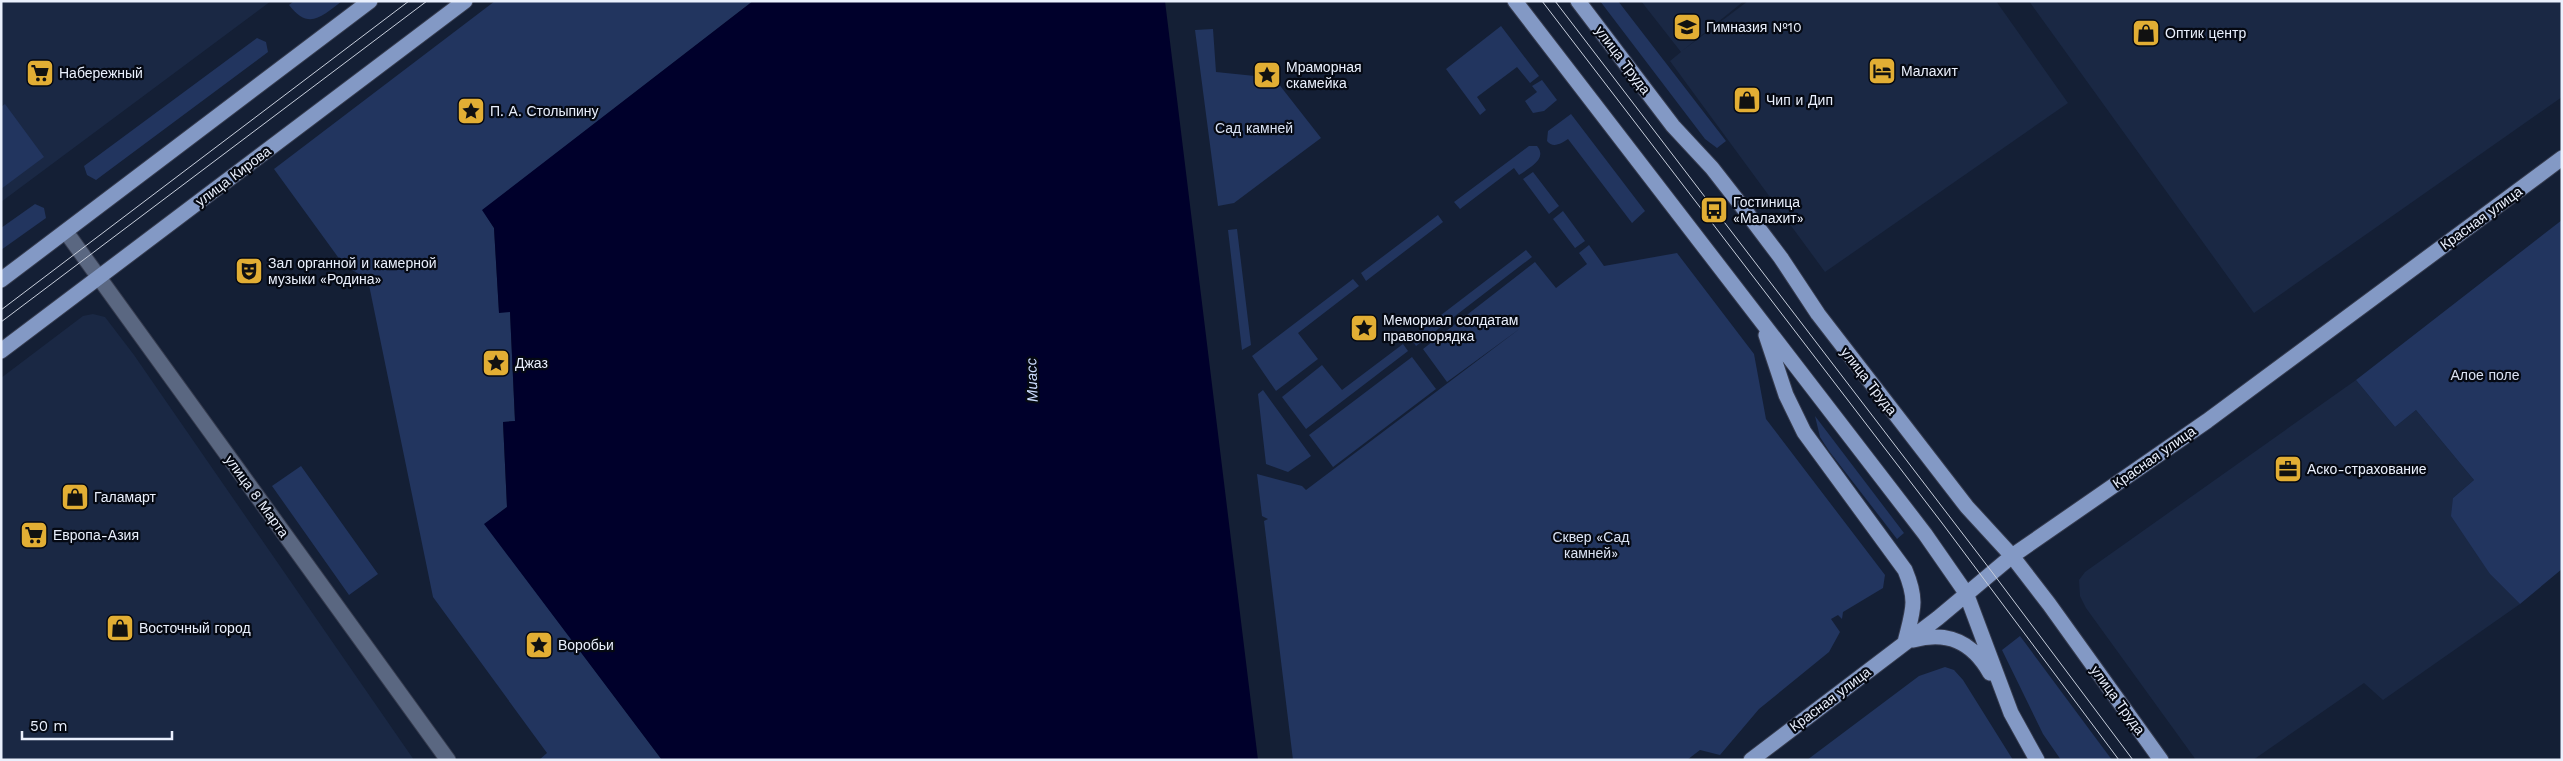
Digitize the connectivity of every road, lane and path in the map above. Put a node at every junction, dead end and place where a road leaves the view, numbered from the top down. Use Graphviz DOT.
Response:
graph roads {
  1 [pos="370,1"];
  2 [pos="465,1"];
  3 [pos="1515,1"];
  4 [pos="1578,1"];
  5 [pos="2562,158"];
  6 [pos="66,232"];
  7 [pos="99,278"];
  8 [pos="1,280"];
  9 [pos="1763,324"];
  10 [pos="1,351"];
  11 [pos="2012,556"];
  12 [pos="1966,593"];
  13 [pos="1905,642"];
  14 [pos="2011,713"];
  15 [pos="448,760"];
  16 [pos="1751,760"];
  17 [pos="2037,760"];
  18 [pos="2161,760"];
  1 -- 6 [label="main road"];
  2 -- 7 [label="main road, улица Кирова"];
  3 -- 9 [label="main road"];
  4 -- 11 [label="main road, улица Труда"];
  5 -- 11 [label="main road, Красная улица"];
  6 -- 7 [label="street, улица 8 Марта"];
  6 -- 8 [label="main road"];
  7 -- 10 [label="main road, улица Кирова"];
  7 -- 15 [label="street, улица 8 Марта"];
  9 -- 12 [label="main road"];
  9 -- 13 [label="main road"];
  11 -- 12 [label="main road, Красная улица"];
  11 -- 18 [label="main road, улица Труда"];
  12 -- 13 [label="main road, Красная улица"];
  12 -- 14 [label="main road"];
  13 -- 14 [label="main road"];
  13 -- 16 [label="main road, Красная улица"];
  14 -- 17 [label="main road"];
}
